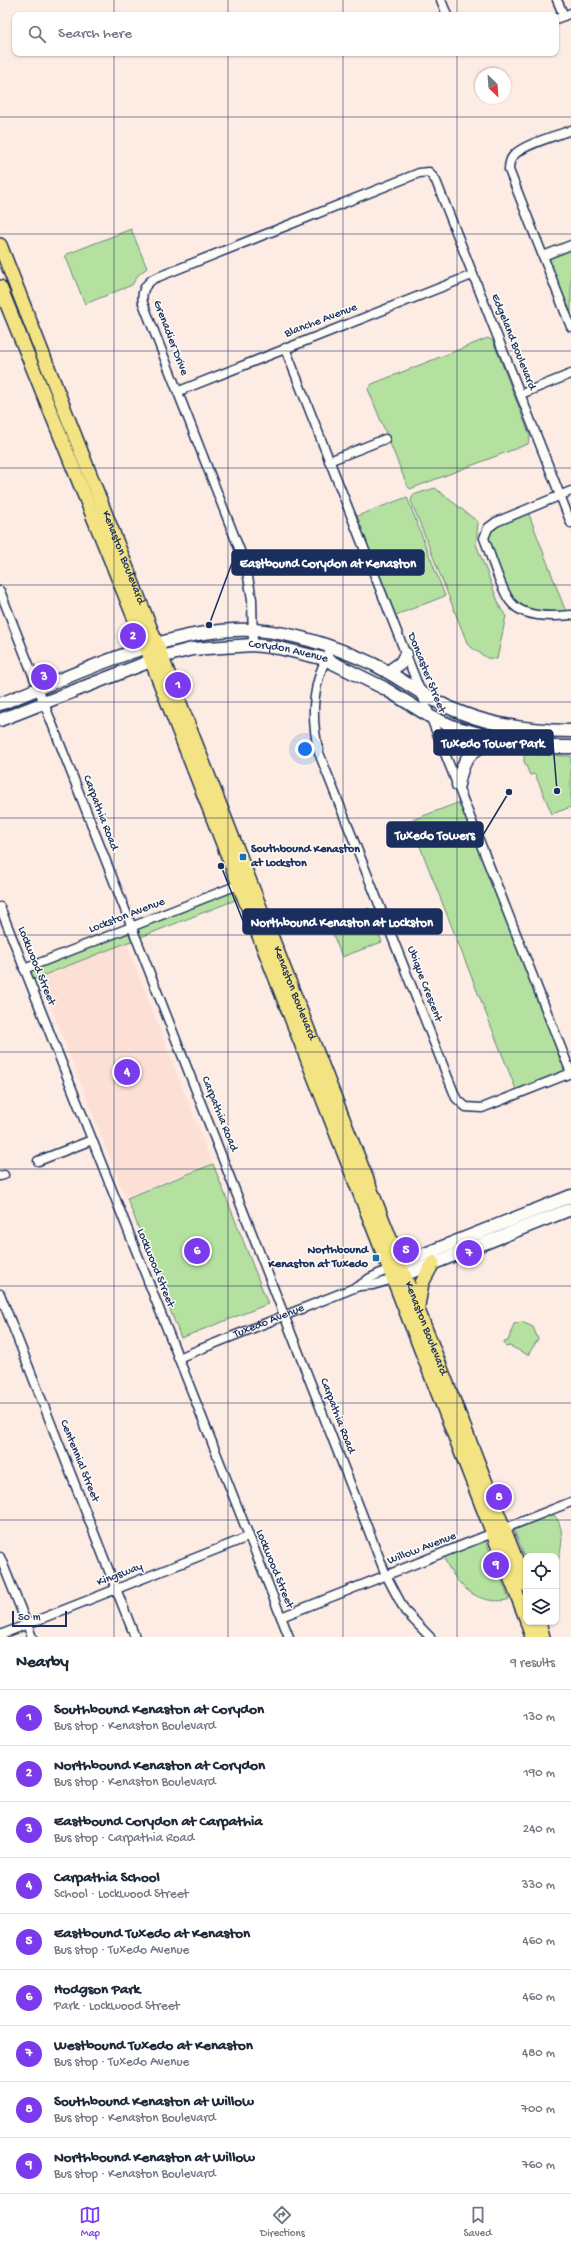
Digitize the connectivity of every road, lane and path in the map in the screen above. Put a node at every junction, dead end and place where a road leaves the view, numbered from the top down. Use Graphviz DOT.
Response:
graph roads {
  1 [pos="442,0"];
  2 [pos="557,0"];
  3 [pos="446,12"];
  4 [pos="564,16"];
  5 [pos="571,130"];
  6 [pos="429,172"];
  7 [pos="0,245"];
  8 [pos="571,245"];
  9 [pos="543,256"];
  10 [pos="472,274"];
  11 [pos="0,286"];
  12 [pos="571,327"];
  13 [pos="285,348"];
  14 [pos="571,374"];
  15 [pos="178,391"];
  16 [pos="521,394"];
  17 [pos="384,438"];
  18 [pos="329,461"];
  19 [pos="571,491"];
  20 [pos="561,495"];
  21 [pos="571,523"];
  22 [pos="0,591"];
  23 [pos="571,615"];
  24 [pos="253,630"];
  25 [pos="151,645"];
  26 [pos="253,645"];
  27 [pos="332,647"];
  28 [pos="406,654"];
  29 [pos="156,659"];
  30 [pos="325,659"];
  31 [pos="388,672"];
  32 [pos="398,679"];
  33 [pos="39,689"];
  34 [pos="390,692"];
  35 [pos="420,692"];
  36 [pos="44,703"];
  37 [pos="0,704"];
  38 [pos="460,712"];
  39 [pos="431,717"];
  40 [pos="0,720"];
  41 [pos="454,727"];
  42 [pos="571,730"];
  43 [pos="495,738"];
  44 [pos="571,747"];
  45 [pos="458,784"];
  46 [pos="238,885"];
  47 [pos="0,907"];
  48 [pos="132,926"];
  49 [pos="24,969"];
  50 [pos="571,1073"];
  51 [pos="92,1140"];
  52 [pos="38,1161"];
  53 [pos="571,1196"];
  54 [pos="571,1209"];
  55 [pos="433,1263"];
  56 [pos="396,1271"];
  57 [pos="0,1294"];
  58 [pos="418,1309"];
  59 [pos="285,1316"];
  60 [pos="178,1358"];
  61 [pos="571,1502"];
  62 [pos="499,1531"];
  63 [pos="248,1536"];
  64 [pos="0,1557"];
  65 [pos="386,1575"];
  66 [pos="523,1579"];
  67 [pos="116,1589"];
  68 [pos="523,1608"];
  69 [pos="281,1617"];
  70 [pos="27,1624"];
  71 [pos="531,1625"];
  72 [pos="540,1633"];
  73 [pos="0,1635"];
  74 [pos="32,1637"];
  75 [pos="135,1637"];
  76 [pos="289,1637"];
  77 [pos="430,1637"];
  1 -- 3 [label="street"];
  2 -- 4 [label="street"];
  5 -- 9 [label="street"];
  6 -- 10 [label="street, Edgeland Boulevard"];
  6 -- 15 [label="street, Grenadier Drive"];
  7 -- 25 [label="main road, Kenaston Boulevard"];
  8 -- 9 [label="street"];
  9 -- 12 [label="street"];
  10 -- 13 [label="street, Blanche Avenue"];
  10 -- 16 [label="street, Edgeland Boulevard"];
  11 -- 25 [label="main road, Kenaston Boulevard"];
  13 -- 15 [label="street, Blanche Avenue"];
  13 -- 18 [label="street, Doncaster Street"];
  14 -- 16 [label="street"];
  15 -- 24 [label="street, Grenadier Drive"];
  16 -- 20 [label="street, Edgeland Boulevard"];
  17 -- 18 [label="street"];
  18 -- 28 [label="street, Doncaster Street"];
  19 -- 20 [label="street"];
  20 -- 21 [label="street, Edgeland Boulevard"];
  20 -- 23 [label="street"];
  22 -- 33 [label="street, Carpathia Road"];
  24 -- 25 [label="main road, Corydon Avenue"];
  24 -- 26 [label="street, Grenadier Drive"];
  24 -- 27 [label="main road, Corydon Avenue"];
  25 -- 29 [label="main road, Kenaston Boulevard"];
  25 -- 33 [label="main road, Corydon Avenue"];
  26 -- 29 [label="main road, Corydon Avenue"];
  26 -- 30 [label="main road, Corydon Avenue"];
  27 -- 30 [label="street, Ubique Crescent"];
  27 -- 31 [label="main road, Corydon Avenue"];
  28 -- 31 [label="main road"];
  28 -- 35 [label="street, Doncaster Street"];
  29 -- 36 [label="main road, Corydon Avenue"];
  29 -- 46 [label="main road, Kenaston Boulevard"];
  29 -- 56 [label="main road, Kenaston Boulevard"];
  30 -- 34 [label="main road, Corydon Avenue"];
  30 -- 50 [label="street, Ubique Crescent"];
  31 -- 32 [label="main road, Corydon Avenue"];
  32 -- 34 [label="main road"];
  32 -- 35 [label="main road, Corydon Avenue"];
  33 -- 36 [label="street, Carpathia Road"];
  33 -- 37 [label="main road, Corydon Avenue"];
  34 -- 39 [label="main road, Corydon Avenue"];
  35 -- 38 [label="main road, Corydon Avenue"];
  35 -- 39 [label="street, Doncaster Street"];
  36 -- 40 [label="main road, Corydon Avenue"];
  36 -- 48 [label="street, Carpathia Road"];
  38 -- 41 [label="main road"];
  38 -- 42 [label="main road, Corydon Avenue"];
  39 -- 41 [label="main road, Corydon Avenue"];
  39 -- 45 [label="street, Doncaster Street"];
  41 -- 43 [label="main road, Corydon Avenue"];
  43 -- 44 [label="main road, Corydon Avenue"];
  43 -- 45 [label="main road"];
  45 -- 50 [label="street, Doncaster Street"];
  46 -- 48 [label="street, Lockston Avenue"];
  46 -- 56 [label="main road, Kenaston Boulevard"];
  47 -- 49 [label="street, Lockwood Street"];
  48 -- 49 [label="street, Lockston Avenue"];
  48 -- 59 [label="street, Carpathia Road"];
  49 -- 51 [label="street, Lockwood Street"];
  51 -- 52 [label="street"];
  51 -- 60 [label="street, Lockwood Street"];
  53 -- 56 [label="main road, Tuxedo Avenue"];
  54 -- 55 [label="main road, Tuxedo Avenue"];
  55 -- 56 [label="main road, Tuxedo Avenue"];
  55 -- 58 [label="main road"];
  56 -- 58 [label="main road, Kenaston Boulevard"];
  56 -- 59 [label="street, Tuxedo Avenue"];
  56 -- 62 [label="main road, Kenaston Boulevard"];
  57 -- 67 [label="street, Centennial Street"];
  58 -- 62 [label="main road, Kenaston Boulevard"];
  59 -- 60 [label="street, Tuxedo Avenue"];
  59 -- 65 [label="street, Carpathia Road"];
  60 -- 63 [label="street, Lockwood Street"];
  61 -- 62 [label="street, Willow Avenue"];
  62 -- 65 [label="street, Willow Avenue"];
  62 -- 66 [label="main road, Kenaston Boulevard"];
  62 -- 68 [label="main road, Kenaston Boulevard"];
  63 -- 67 [label="street, Kingsway"];
  63 -- 69 [label="street, Lockwood Street"];
  64 -- 70 [label="street"];
  65 -- 69 [label="street, Willow Avenue"];
  65 -- 77 [label="street, Carpathia Road"];
  67 -- 70 [label="street, Kingsway"];
  67 -- 75 [label="street, Centennial Street"];
  69 -- 76 [label="street, Lockwood Street"];
  70 -- 73 [label="street, Kingsway"];
  70 -- 74 [label="street"];
  71 -- 72 [label="main road"];
}
